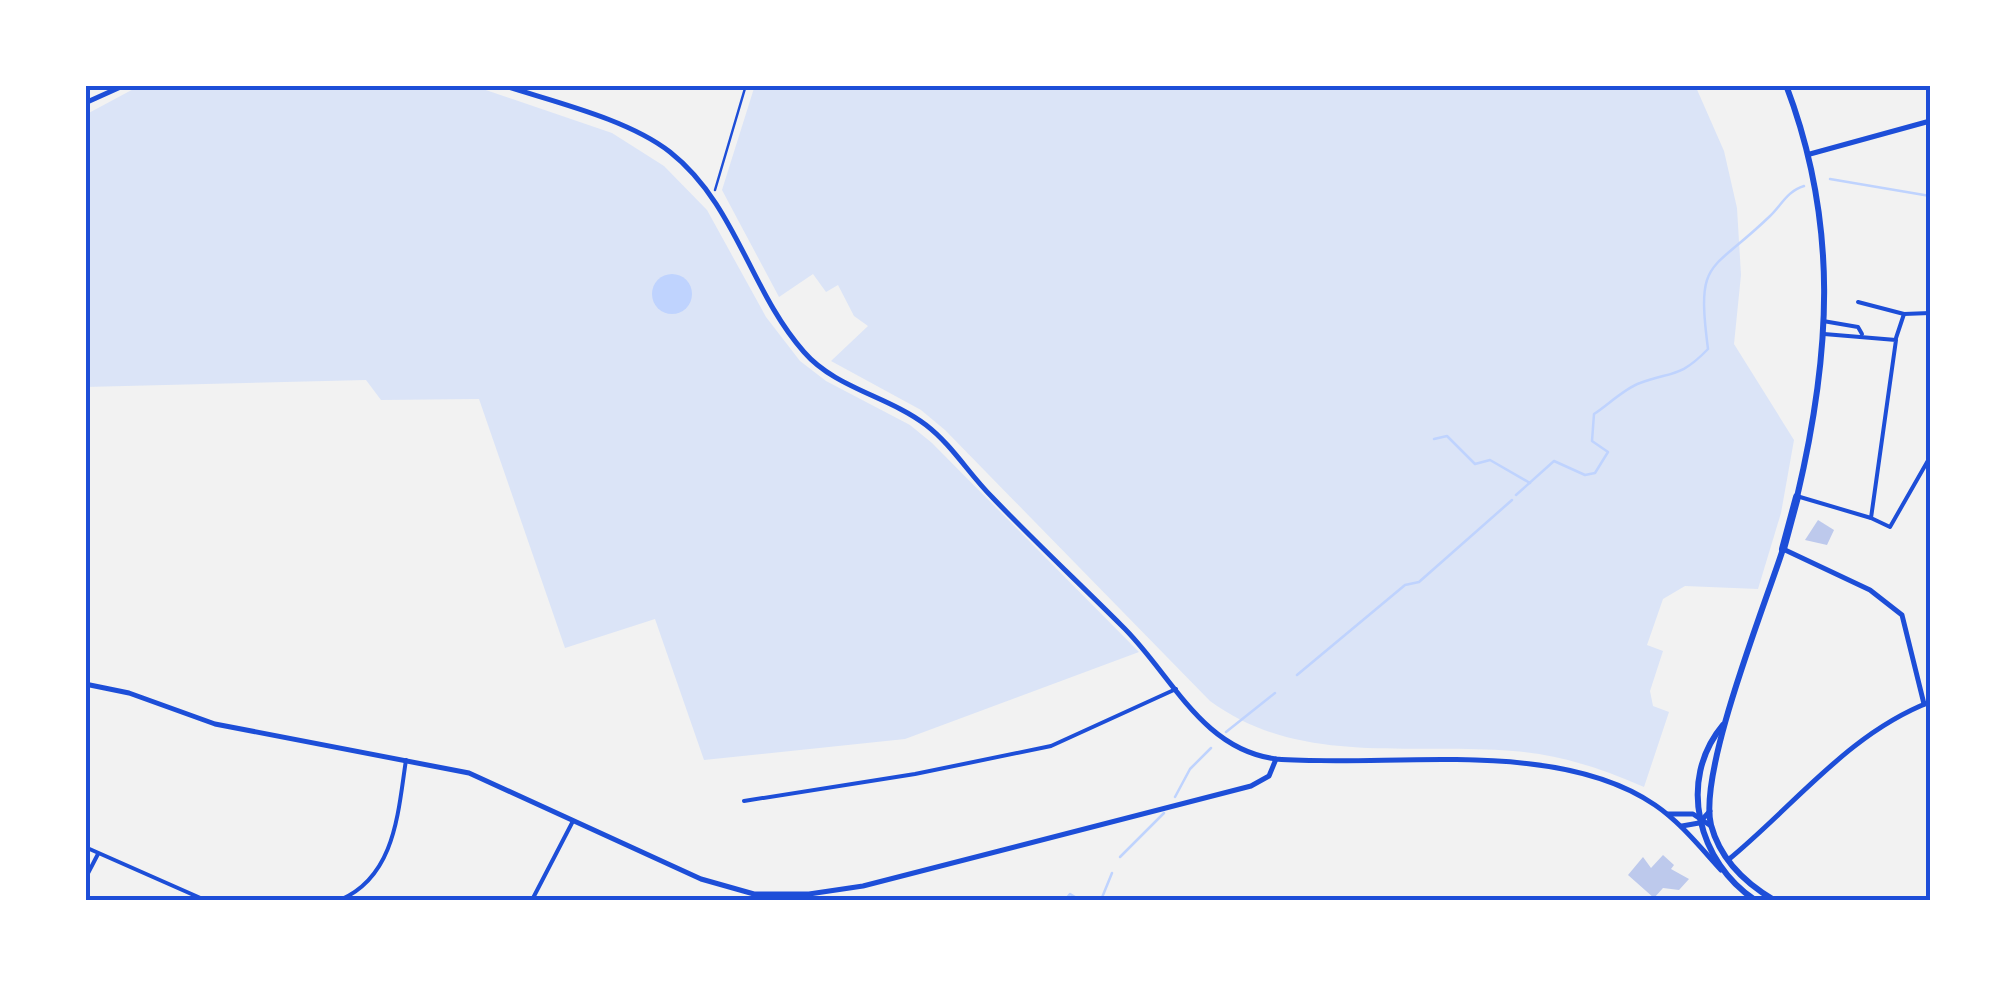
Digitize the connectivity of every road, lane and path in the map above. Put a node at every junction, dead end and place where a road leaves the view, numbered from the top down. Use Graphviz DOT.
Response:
graph roads {
  1 [pos="125,85"];
  2 [pos="502,85"];
  3 [pos="746,85"];
  4 [pos="1786,85"];
  5 [pos="85,103"];
  6 [pos="1930,121"];
  7 [pos="1810,154"];
  8 [pos="712,196"];
  9 [pos="1858,302"];
  10 [pos="1930,313"];
  11 [pos="1904,314"];
  12 [pos="1823,321"];
  13 [pos="1822,334"];
  14 [pos="1862,334"];
  15 [pos="1896,340"];
  16 [pos="1930,457"];
  17 [pos="1798,496"];
  18 [pos="1871,518"];
  19 [pos="1783,549"];
  20 [pos="85,684"];
  21 [pos="1176,689"];
  22 [pos="1927,703"];
  23 [pos="1724,724"];
  24 [pos="1276,759"];
  25 [pos="406,760"];
  26 [pos="744,801"];
  27 [pos="1668,814"];
  28 [pos="573,821"];
  29 [pos="1703,822"];
  30 [pos="1680,826"];
  31 [pos="85,848"];
  32 [pos="98,854"];
  33 [pos="1728,860"];
  34 [pos="1723,873"];
  35 [pos="85,879"];
  36 [pos="205,900"];
  37 [pos="340,900"];
  38 [pos="532,900"];
  39 [pos="1755,900"];
  40 [pos="1774,900"];
  1 -- 5 [label="street"];
  2 -- 8 [label="street"];
  3 -- 8 [label="path"];
  4 -- 7 [label="main road"];
  6 -- 7 [label="street"];
  7 -- 12 [label="main road"];
  8 -- 21 [label="street"];
  9 -- 11 [label="street"];
  10 -- 11 [label="street"];
  11 -- 15 [label="street"];
  12 -- 13 [label="main road"];
  12 -- 14 [label="street"];
  13 -- 14 [label="street"];
  13 -- 17 [label="main road"];
  14 -- 15 [label="street"];
  15 -- 18 [label="street"];
  16 -- 18 [label="street"];
  17 -- 18 [label="street"];
  17 -- 19 [label="highway"];
  19 -- 22 [label="street"];
  19 -- 23 [label="main road"];
  20 -- 25 [label="street"];
  21 -- 24 [label="street"];
  21 -- 26 [label="street"];
  22 -- 33 [label="street"];
  23 -- 29 [label="main road"];
  23 -- 29 [label="main road"];
  24 -- 27 [label="street"];
  24 -- 28 [label="street"];
  25 -- 28 [label="street"];
  25 -- 37 [label="street"];
  27 -- 29 [label="street"];
  27 -- 30 [label="street"];
  28 -- 38 [label="street"];
  29 -- 30 [label="street"];
  29 -- 33 [label="main road"];
  29 -- 34 [label="main road"];
  30 -- 34 [label="street"];
  31 -- 32 [label="street"];
  32 -- 35 [label="street"];
  32 -- 36 [label="street"];
  33 -- 40 [label="main road"];
  34 -- 39 [label="main road"];
}
